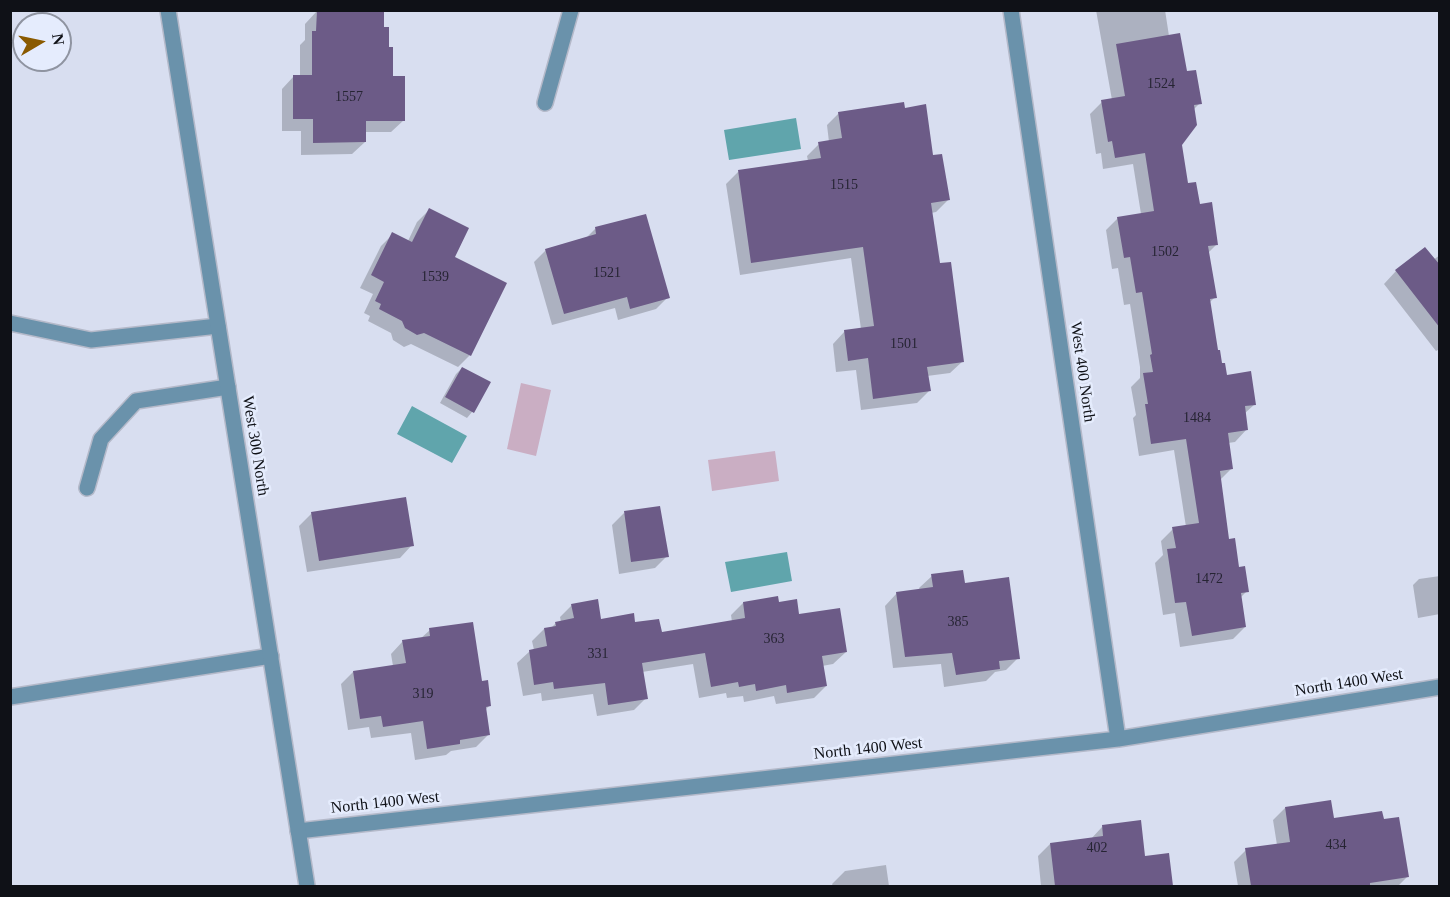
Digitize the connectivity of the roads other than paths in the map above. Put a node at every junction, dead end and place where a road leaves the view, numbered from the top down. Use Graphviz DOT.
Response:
graph roads {
  1 [pos="168,10"];
  2 [pos="571,10"];
  3 [pos="1011,10"];
  4 [pos="545,103"];
  5 [pos="10,323"];
  6 [pos="218,326"];
  7 [pos="228,387"];
  8 [pos="87,488"];
  9 [pos="271,656"];
  10 [pos="1440,687"];
  11 [pos="10,697"];
  12 [pos="1118,739"];
  13 [pos="298,831"];
  14 [pos="307,886"];
  1 -- 6 [label="street, West 300 North"];
  2 -- 4 [label="street"];
  3 -- 12 [label="street, West 400 North"];
  5 -- 6 [label="street"];
  6 -- 7 [label="street, West 300 North"];
  7 -- 8 [label="street"];
  7 -- 9 [label="street, West 300 North"];
  9 -- 11 [label="street"];
  9 -- 13 [label="street, West 300 North"];
  10 -- 12 [label="street, North 1400 West"];
  12 -- 13 [label="street, North 1400 West"];
  13 -- 14 [label="street, West 300 North"];
}
